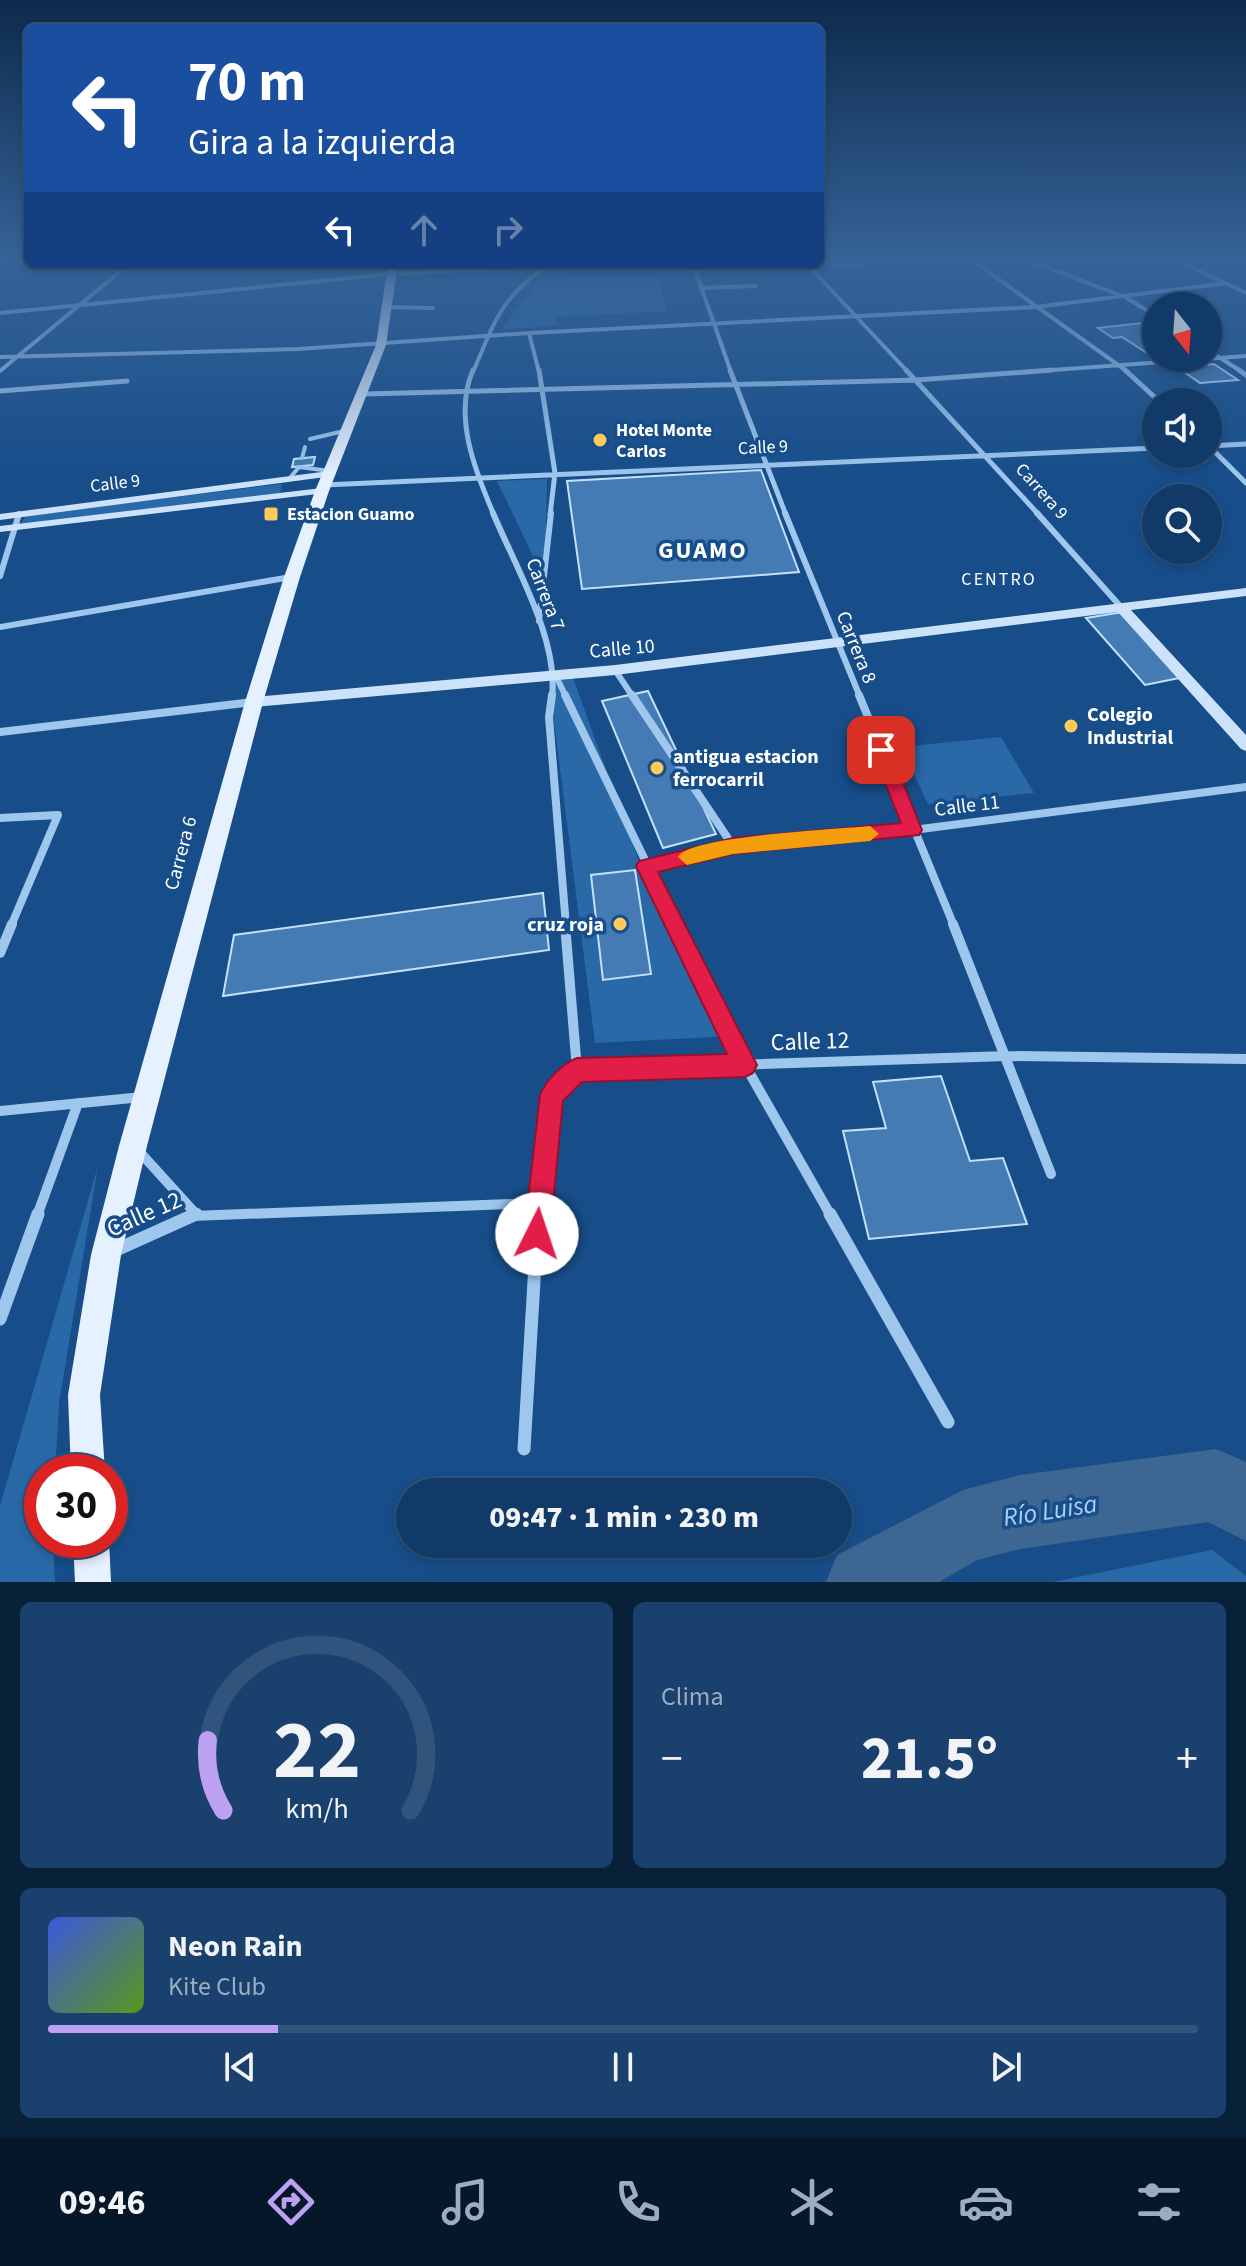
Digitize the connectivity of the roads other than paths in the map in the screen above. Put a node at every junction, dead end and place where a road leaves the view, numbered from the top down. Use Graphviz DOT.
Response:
graph roads {
  1 [pos="47,332"];
  2 [pos="383,332"];
  3 [pos="488,332"];
  4 [pos="550,332"];
  5 [pos="713,332"];
  6 [pos="870,332"];
  7 [pos="1071,332"];
  8 [pos="529,333"];
  9 [pos="486,336"];
  10 [pos="381,345"];
  11 [pos="18,356"];
  12 [pos="1246,356"];
  13 [pos="0,357"];
  14 [pos="1222,357"];
  15 [pos="1222,358"];
  16 [pos="1142,364"];
  17 [pos="1121,366"];
  18 [pos="0,371"];
  19 [pos="1246,375"];
  20 [pos="916,380"];
  21 [pos="127,381"];
  22 [pos="739,385"];
  23 [pos="1145,388"];
  24 [pos="544,390"];
  25 [pos="0,391"];
  26 [pos="464,392"];
  27 [pos="364,394"];
  28 [pos="348,431"];
  29 [pos="310,439"];
  30 [pos="1246,444"];
  31 [pos="1222,445"];
  32 [pos="305,447"];
  33 [pos="1142,448"];
  34 [pos="984,454"];
  35 [pos="302,458"];
  36 [pos="1222,460"];
  37 [pos="766,466"];
  38 [pos="555,473"];
  39 [pos="326,480"];
  40 [pos="1246,483"];
  41 [pos="19,514"];
  42 [pos="0,517"];
  43 [pos="16,527"];
  44 [pos="0,529"];
  45 [pos="0,576"];
  46 [pos="292,577"];
  47 [pos="1246,592"];
  48 [pos="1121,607"];
  49 [pos="539,621"];
  50 [pos="0,627"];
  51 [pos="839,643"];
  52 [pos="615,670"];
  53 [pos="555,673"];
  54 [pos="254,702"];
  55 [pos="0,732"];
  56 [pos="1246,745"];
  57 [pos="1246,787"];
  58 [pos="0,818"];
  59 [pos="913,830"];
  60 [pos="733,846"];
  61 [pos="646,866"];
  62 [pos="0,953"];
  63 [pos="1007,1056"];
  64 [pos="1246,1059"];
  65 [pos="745,1065"];
  66 [pos="577,1070"];
  67 [pos="146,1097"];
  68 [pos="78,1103"];
  69 [pos="0,1111"];
  70 [pos="133,1146"];
  71 [pos="1051,1174"];
  72 [pos="539,1203"];
  73 [pos="196,1214"];
  74 [pos="106,1255"];
  75 [pos="0,1319"];
  76 [pos="948,1422"];
  77 [pos="524,1449"];
  78 [pos="87,1454"];
  79 [pos="92,1558"];
  80 [pos="93,1582"];
  1 -- 11 [label="street"];
  2 -- 10 [label="main road, Carrera 6"];
  3 -- 9 [label="street, Carrera 7"];
  4 -- 8 [label="street"];
  5 -- 22 [label="street, Carrera 8"];
  6 -- 20 [label="street, Carrera 9"];
  7 -- 17 [label="street"];
  8 -- 9 [label="street"];
  8 -- 24 [label="street"];
  9 -- 10 [label="street"];
  9 -- 26 [label="street, Carrera 7"];
  10 -- 11 [label="street"];
  10 -- 27 [label="main road, Carrera 6"];
  11 -- 13 [label="street"];
  11 -- 18 [label="street"];
  12 -- 14 [label="street"];
  15 -- 19 [label="street"];
  16 -- 17 [label="street"];
  17 -- 20 [label="street"];
  17 -- 23 [label="street"];
  20 -- 22 [label="street"];
  20 -- 34 [label="street, Carrera 9"];
  21 -- 25 [label="street"];
  22 -- 24 [label="street"];
  22 -- 37 [label="street, Carrera 8"];
  24 -- 26 [label="street"];
  24 -- 38 [label="street"];
  26 -- 27 [label="street"];
  26 -- 49 [label="street, Carrera 7"];
  27 -- 28 [label="main road, Carrera 6"];
  28 -- 29 [label="lane"];
  28 -- 39 [label="main road, Carrera 6"];
  30 -- 31 [label="street"];
  32 -- 35 [label="lane"];
  33 -- 34 [label="street, Calle 9"];
  34 -- 37 [label="street, Calle 9"];
  34 -- 48 [label="street, Carrera 9"];
  36 -- 40 [label="street"];
  37 -- 38 [label="street, Calle 9"];
  37 -- 51 [label="street, Carrera 8"];
  38 -- 39 [label="street, Calle 9"];
  38 -- 49 [label="street"];
  39 -- 41 [label="main road, Calle 9"];
  39 -- 43 [label="main road, Calle 9"];
  39 -- 46 [label="main road, Carrera 6"];
  41 -- 42 [label="main road, Calle 9"];
  41 -- 43 [label="street"];
  43 -- 44 [label="main road, Calle 9"];
  43 -- 45 [label="street"];
  46 -- 50 [label="street"];
  46 -- 54 [label="main road, Carrera 6"];
  47 -- 48 [label="main road, Calle 10"];
  48 -- 51 [label="main road, Calle 10"];
  48 -- 56 [label="main road, Carrera 9"];
  49 -- 53 [label="street, Carrera 7"];
  51 -- 52 [label="main road, Calle 10"];
  51 -- 59 [label="street, Carrera 8"];
  52 -- 53 [label="main road, Calle 10"];
  52 -- 60 [label="street"];
  53 -- 54 [label="main road, Calle 10"];
  53 -- 61 [label="street"];
  53 -- 66 [label="street, Carrera 7"];
  54 -- 55 [label="street, Calle 10"];
  54 -- 67 [label="main road, Carrera 6"];
  57 -- 59 [label="street, Calle 11"];
  58 -- 62 [label="street"];
  59 -- 60 [label="street, Calle 11"];
  59 -- 63 [label="street, Carrera 8"];
  60 -- 61 [label="street, Calle 11"];
  61 -- 65 [label="street"];
  63 -- 64 [label="street, Calle 12"];
  63 -- 65 [label="street, Calle 12"];
  63 -- 71 [label="street, Carrera 8"];
  65 -- 66 [label="street, Calle 12"];
  65 -- 76 [label="street"];
  66 -- 72 [label="street"];
  67 -- 68 [label="street"];
  67 -- 70 [label="main road, Carrera 6"];
  68 -- 69 [label="street"];
  68 -- 75 [label="street"];
  70 -- 73 [label="street"];
  70 -- 74 [label="main road, Carrera 6"];
  72 -- 73 [label="street, Calle 12"];
  72 -- 77 [label="street"];
  73 -- 74 [label="street, Calle 12"];
  74 -- 78 [label="main road, Carrera 6"];
  79 -- 80 [label="main road"];
}
